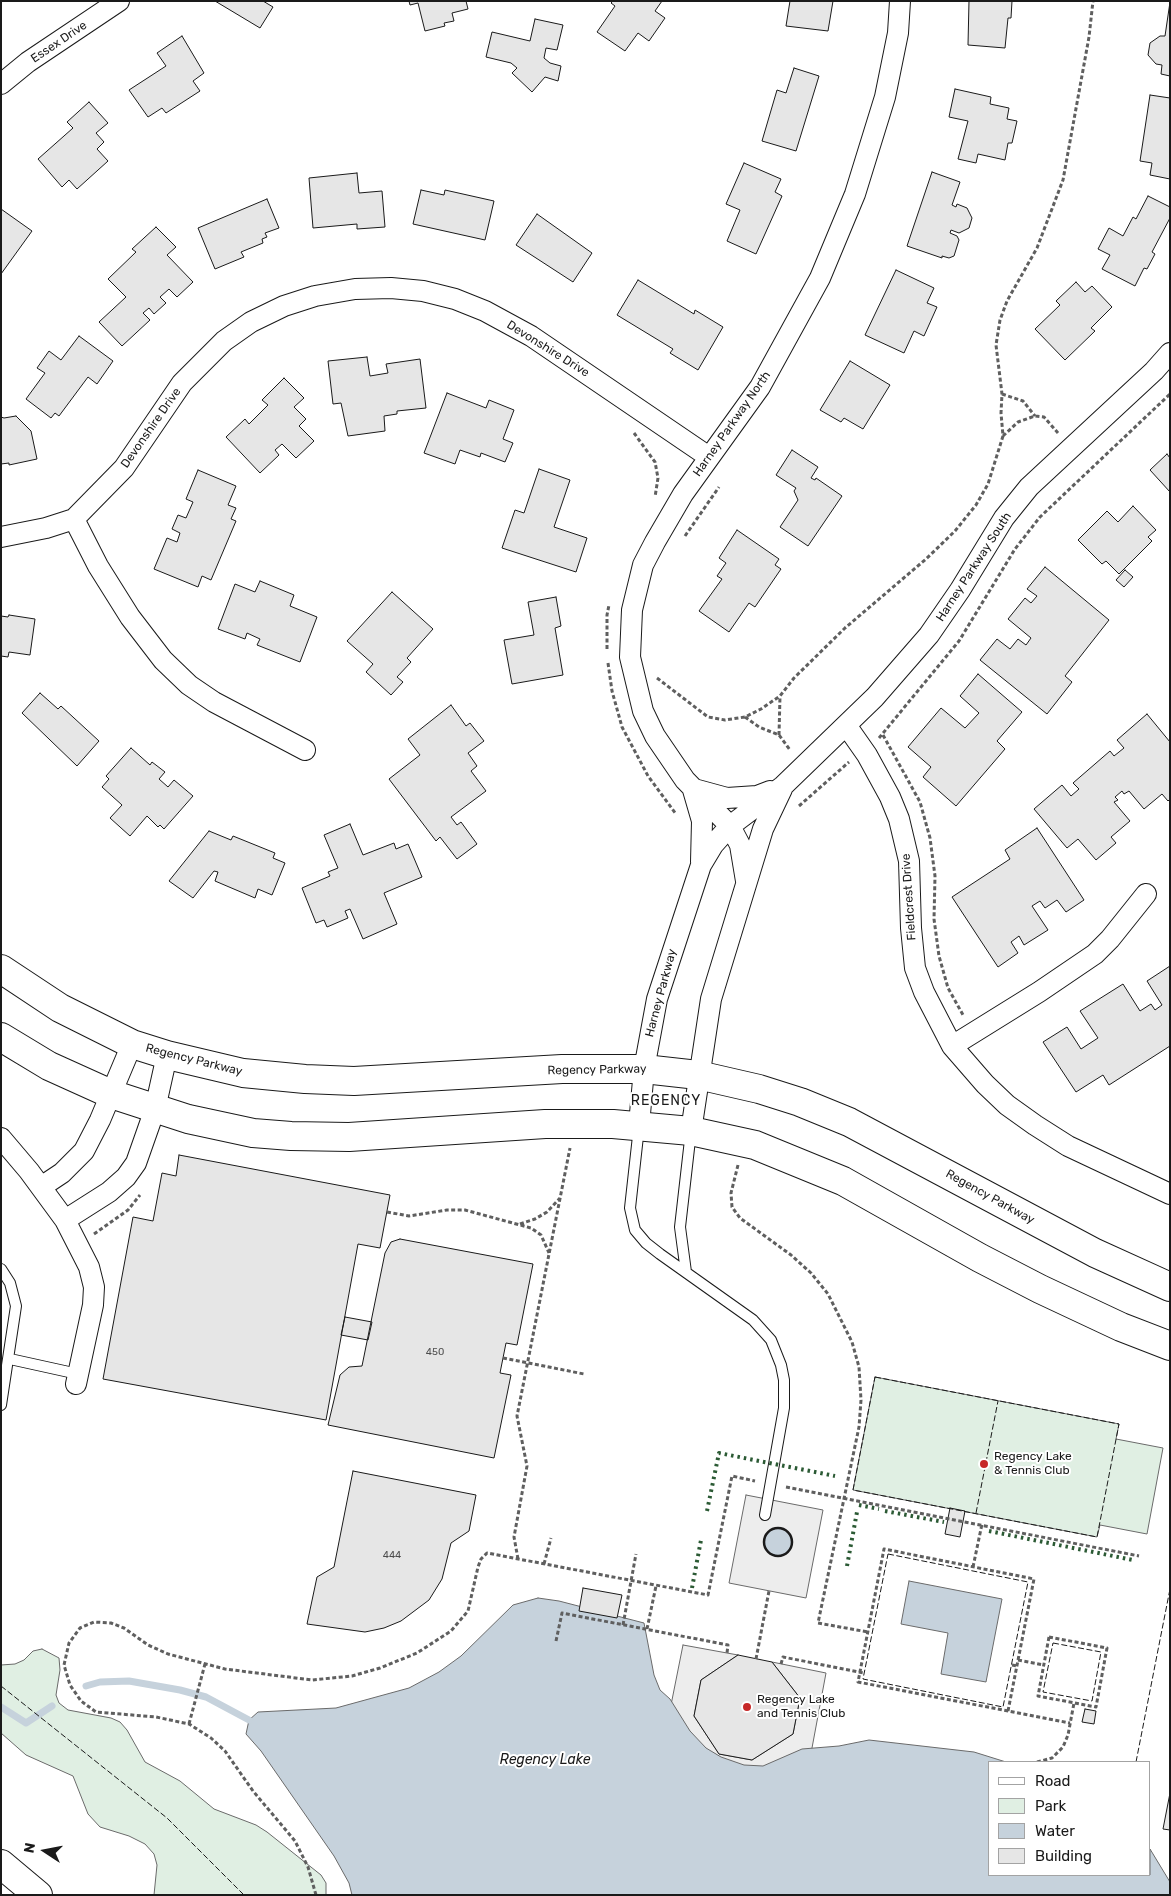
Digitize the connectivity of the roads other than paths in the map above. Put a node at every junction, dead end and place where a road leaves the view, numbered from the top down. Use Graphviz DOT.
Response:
graph roads {
  1 [pos="119,1"];
  2 [pos="900,1"];
  3 [pos="1,84"];
  4 [pos="1170,353"];
  5 [pos="709,457"];
  6 [pos="74,519"];
  7 [pos="1,537"];
  8 [pos="846,725"];
  9 [pos="305,750"];
  10 [pos="783,786"];
  11 [pos="692,788"];
  12 [pos="730,826"];
  13 [pos="700,865"];
  14 [pos="746,881"];
  15 [pos="1146,894"];
  16 [pos="1,969"];
  17 [pos="1,1037"];
  18 [pos="132,1044"];
  19 [pos="952,1046"];
  20 [pos="167,1055"];
  21 [pos="644,1069"];
  22 [pos="698,1075"];
  23 [pos="111,1094"];
  24 [pos="155,1109"];
  25 [pos="639,1125"];
  26 [pos="691,1131"];
  27 [pos="1,1138"];
  28 [pos="41,1187"];
  29 [pos="1170,1194"];
  30 [pos="65,1220"];
  31 [pos="1,1269"];
  32 [pos="686,1272"];
  33 [pos="1170,1287"];
  34 [pos="1170,1346"];
  35 [pos="10,1359"];
  36 [pos="77,1379"];
  37 [pos="1,1405"];
  38 [pos="765,1515"];
  39 [pos="1,1864"];
  40 [pos="38,1895"];
  1 -- 3 [label="street, Essex Drive"];
  2 -- 5 [label="street, Harney Parkway North"];
  4 -- 8 [label="street, Harney Parkway South"];
  5 -- 6 [label="street, Devonshire Drive"];
  5 -- 11 [label="street, Harney Parkway North"];
  6 -- 7 [label="street, Devonshire Drive"];
  6 -- 9 [label="street"];
  8 -- 10 [label="street, Harney Parkway South"];
  8 -- 19 [label="street, Fieldcrest Drive"];
  10 -- 11 [label="street"];
  10 -- 12 [label="street, Harney Parkway"];
  10 -- 14 [label="street"];
  11 -- 12 [label="street, Harney Parkway North"];
  11 -- 13 [label="street, Harney Parkway"];
  12 -- 13 [label="street, Harney Parkway"];
  12 -- 14 [label="street"];
  13 -- 21 [label="street, Harney Parkway"];
  14 -- 22 [label="street"];
  15 -- 19 [label="street"];
  16 -- 18 [label="main road, Regency Parkway"];
  17 -- 23 [label="main road"];
  18 -- 20 [label="main road, Regency Parkway"];
  18 -- 23 [label="street"];
  19 -- 29 [label="street, Fieldcrest Drive"];
  20 -- 21 [label="main road, Regency Parkway"];
  20 -- 24 [label="street"];
  21 -- 22 [label="main road, Regency Parkway"];
  21 -- 25 [label="street, Harney Parkway"];
  22 -- 26 [label="street"];
  22 -- 33 [label="main road, Regency Parkway"];
  23 -- 24 [label="main road"];
  23 -- 28 [label="street"];
  24 -- 25 [label="main road"];
  24 -- 30 [label="street"];
  25 -- 26 [label="main road"];
  25 -- 32 [label="lane"];
  26 -- 32 [label="lane"];
  26 -- 34 [label="main road"];
  27 -- 28 [label="street"];
  28 -- 30 [label="street"];
  30 -- 36 [label="street"];
  31 -- 35 [label="lane"];
  32 -- 38 [label="lane"];
  35 -- 36 [label="lane"];
  35 -- 37 [label="lane"];
  39 -- 40 [label="main road"];
}
